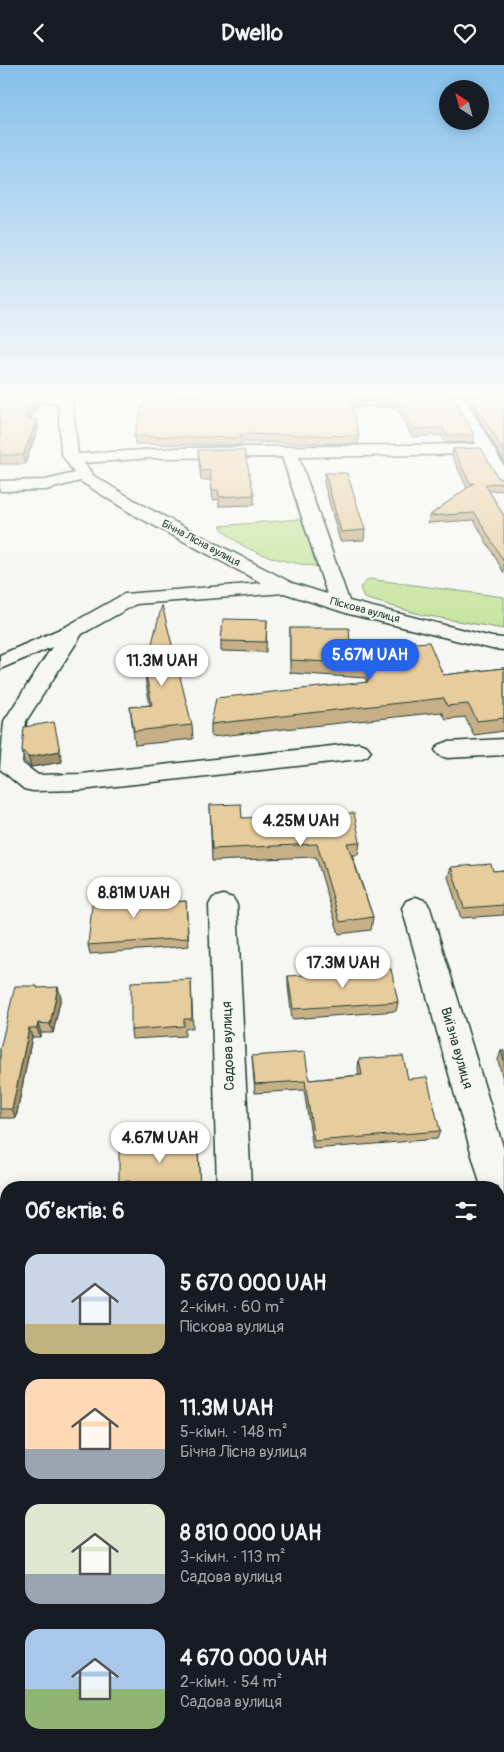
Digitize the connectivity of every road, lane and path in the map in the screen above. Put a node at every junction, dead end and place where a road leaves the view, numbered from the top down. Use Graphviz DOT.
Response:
graph roads {
  1 [pos="85,475"];
  2 [pos="297,475"];
  3 [pos="0,486"];
  4 [pos="285,587"];
  5 [pos="340,604"];
  6 [pos="74,630"];
  7 [pos="504,644"];
  8 [pos="0,663"];
  9 [pos="504,747"];
  10 [pos="447,750"];
  11 [pos="359,751"];
  12 [pos="223,905"];
  13 [pos="416,908"];
  14 [pos="234,1181"];
  15 [pos="496,1181"];
  1 -- 3 [label="street"];
  1 -- 4 [label="street, Бічна Лісна вулиця"];
  2 -- 5 [label="street"];
  4 -- 5 [label="street, Піскова вулиця"];
  4 -- 6 [label="street"];
  5 -- 7 [label="street, Піскова вулиця"];
  6 -- 8 [label="street"];
  6 -- 11 [label="street"];
  9 -- 10 [label="street"];
  12 -- 14 [label="street, Садова вулиця"];
  13 -- 15 [label="street, Виїзна вулиця"];
}
